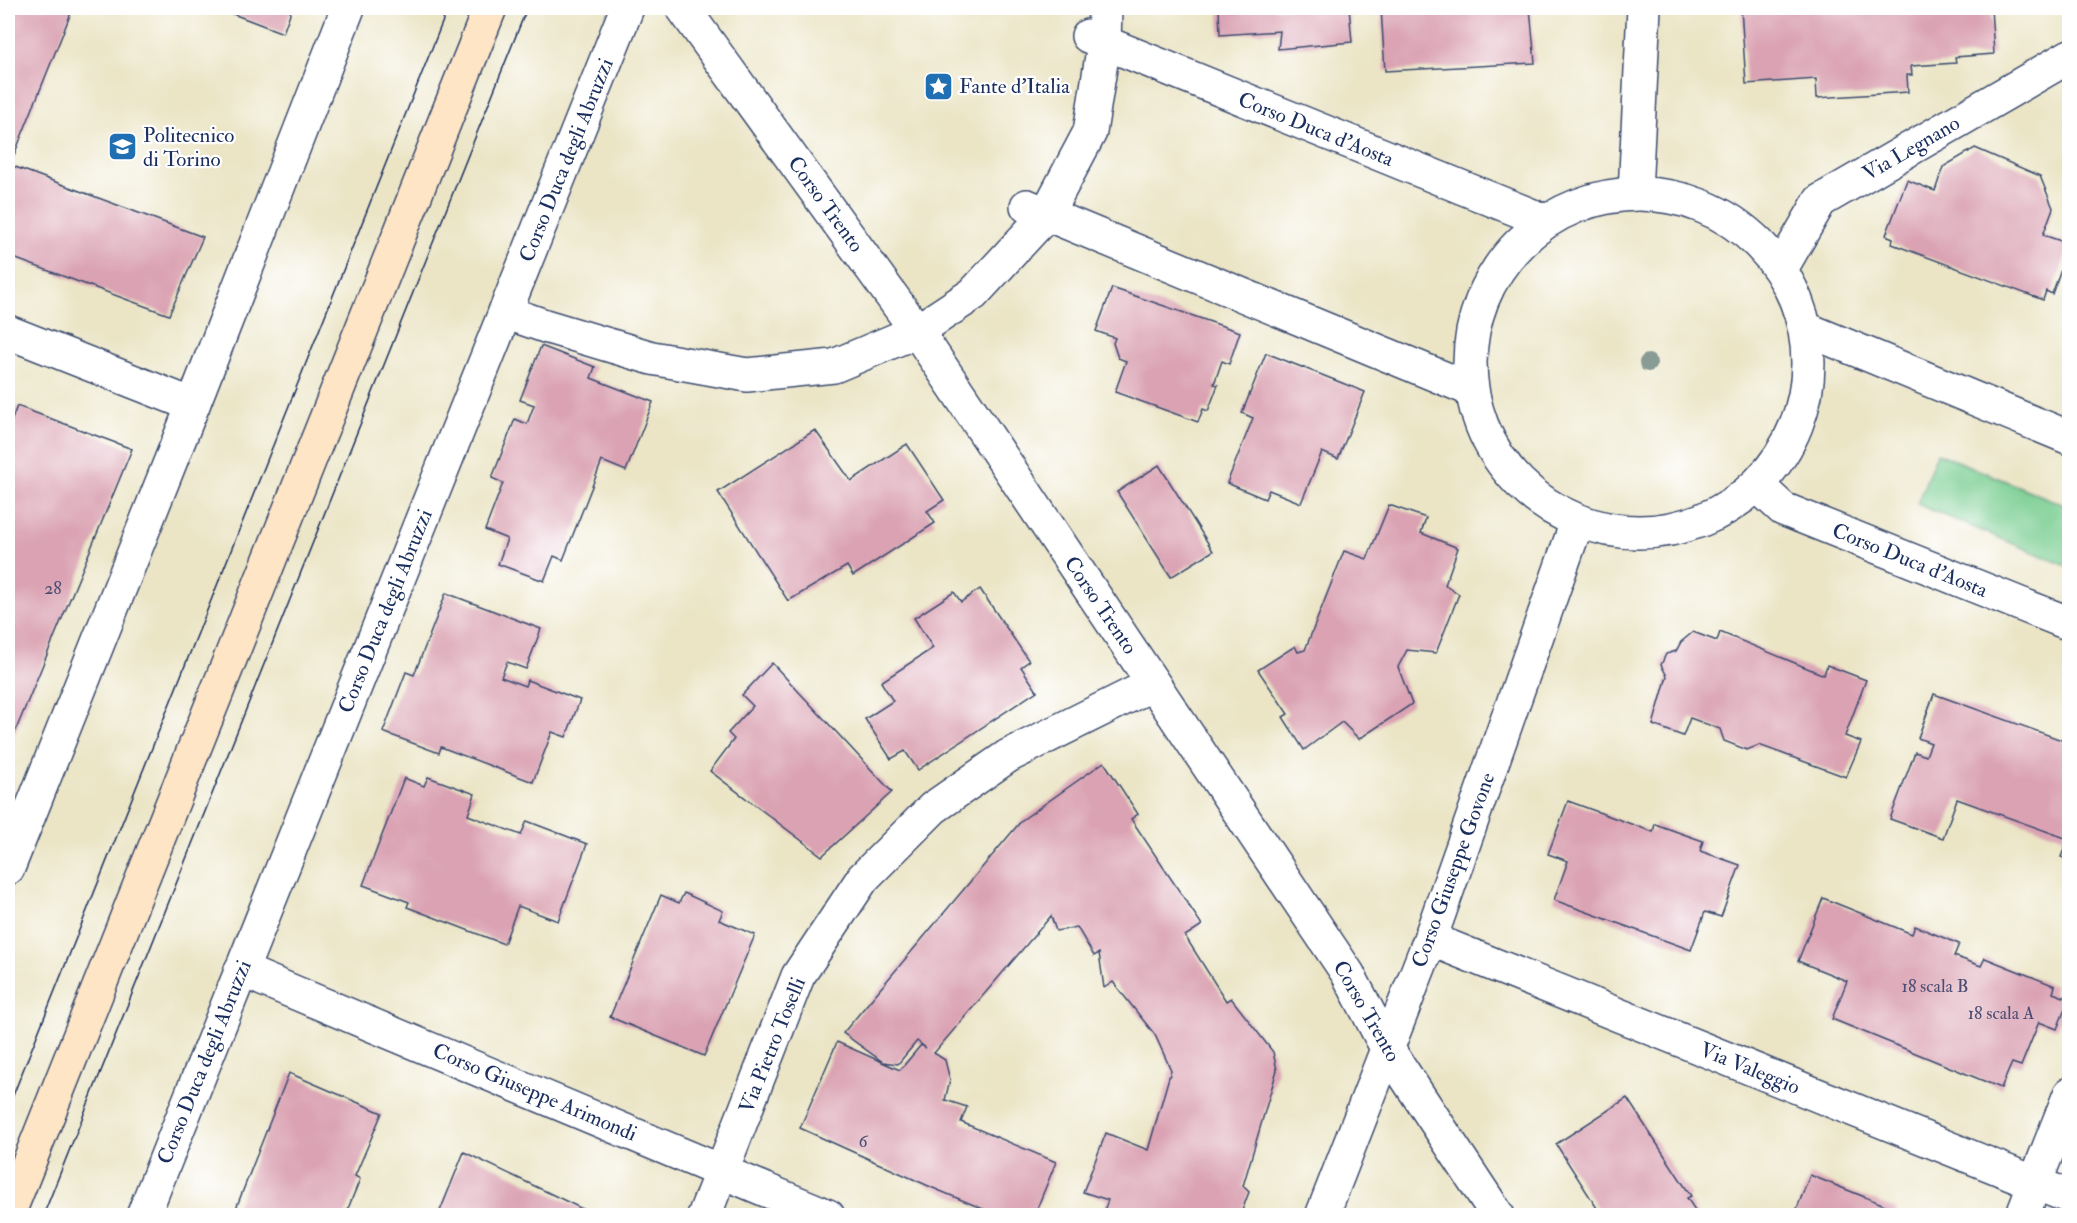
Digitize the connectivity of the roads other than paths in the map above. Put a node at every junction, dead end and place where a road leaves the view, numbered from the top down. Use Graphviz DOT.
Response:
graph roads {
  1 [pos="348,8"];
  2 [pos="490,8"];
  3 [pos="627,8"];
  4 [pos="683,8"];
  5 [pos="1105,8"];
  6 [pos="1644,8"];
  7 [pos="1096,40"];
  8 [pos="2070,57"];
  9 [pos="1635,193"];
  10 [pos="1036,211"];
  11 [pos="1545,221"];
  12 [pos="1781,269"];
  13 [pos="505,312"];
  14 [pos="1806,329"];
  15 [pos="917,331"];
  16 [pos="8,332"];
  17 [pos="1470,388"];
  18 [pos="193,405"];
  19 [pos="2070,438"];
  20 [pos="1758,486"];
  21 [pos="1577,522"];
  22 [pos="2070,624"];
  23 [pos="1154,684"];
  24 [pos="9,859"];
  25 [pos="1430,939"];
  26 [pos="241,970"];
  27 [pos="1387,1048"];
  28 [pos="2070,1094"];
  29 [pos="721,1170"];
  30 [pos="2035,1183"];
  31 [pos="2070,1197"];
  32 [pos="8,1215"];
  33 [pos="143,1215"];
  34 [pos="704,1215"];
  35 [pos="828,1215"];
  36 [pos="1322,1215"];
  37 [pos="1498,1215"];
  38 [pos="2022,1215"];
  1 -- 18 [label="street"];
  2 -- 32 [label="main road"];
  3 -- 13 [label="street, Corso Duca degli Abruzzi"];
  4 -- 15 [label="street, Corso Trento"];
  5 -- 7 [label="street"];
  6 -- 9 [label="street"];
  7 -- 10 [label="street"];
  7 -- 11 [label="street, Corso Duca d'Aosta"];
  8 -- 12 [label="street, Via Legnano"];
  9 -- 11 [label="street"];
  9 -- 12 [label="street"];
  10 -- 15 [label="street"];
  10 -- 17 [label="street"];
  11 -- 17 [label="street"];
  12 -- 14 [label="street"];
  13 -- 15 [label="street"];
  13 -- 26 [label="street, Corso Duca degli Abruzzi"];
  14 -- 19 [label="street"];
  14 -- 20 [label="street"];
  15 -- 23 [label="street, Corso Trento"];
  16 -- 18 [label="street"];
  17 -- 21 [label="street"];
  18 -- 24 [label="street"];
  20 -- 21 [label="street"];
  20 -- 22 [label="street, Corso Duca d'Aosta"];
  21 -- 25 [label="street, Corso Giuseppe Govone"];
  23 -- 27 [label="street, Corso Trento"];
  23 -- 29 [label="street, Via Pietro Toselli"];
  25 -- 27 [label="street, Corso Giuseppe Govone"];
  25 -- 30 [label="street, Via Valeggio"];
  26 -- 29 [label="street, Corso Giuseppe Arimondi"];
  26 -- 33 [label="street, Corso Duca degli Abruzzi"];
  27 -- 36 [label="street, Corso Giuseppe Govone"];
  27 -- 37 [label="street, Corso Trento"];
  28 -- 30 [label="street"];
  29 -- 34 [label="street, Via Pietro Toselli"];
  29 -- 35 [label="street, Corso Giuseppe Arimondi"];
  30 -- 31 [label="street, Via Valeggio"];
  30 -- 38 [label="street"];
}
